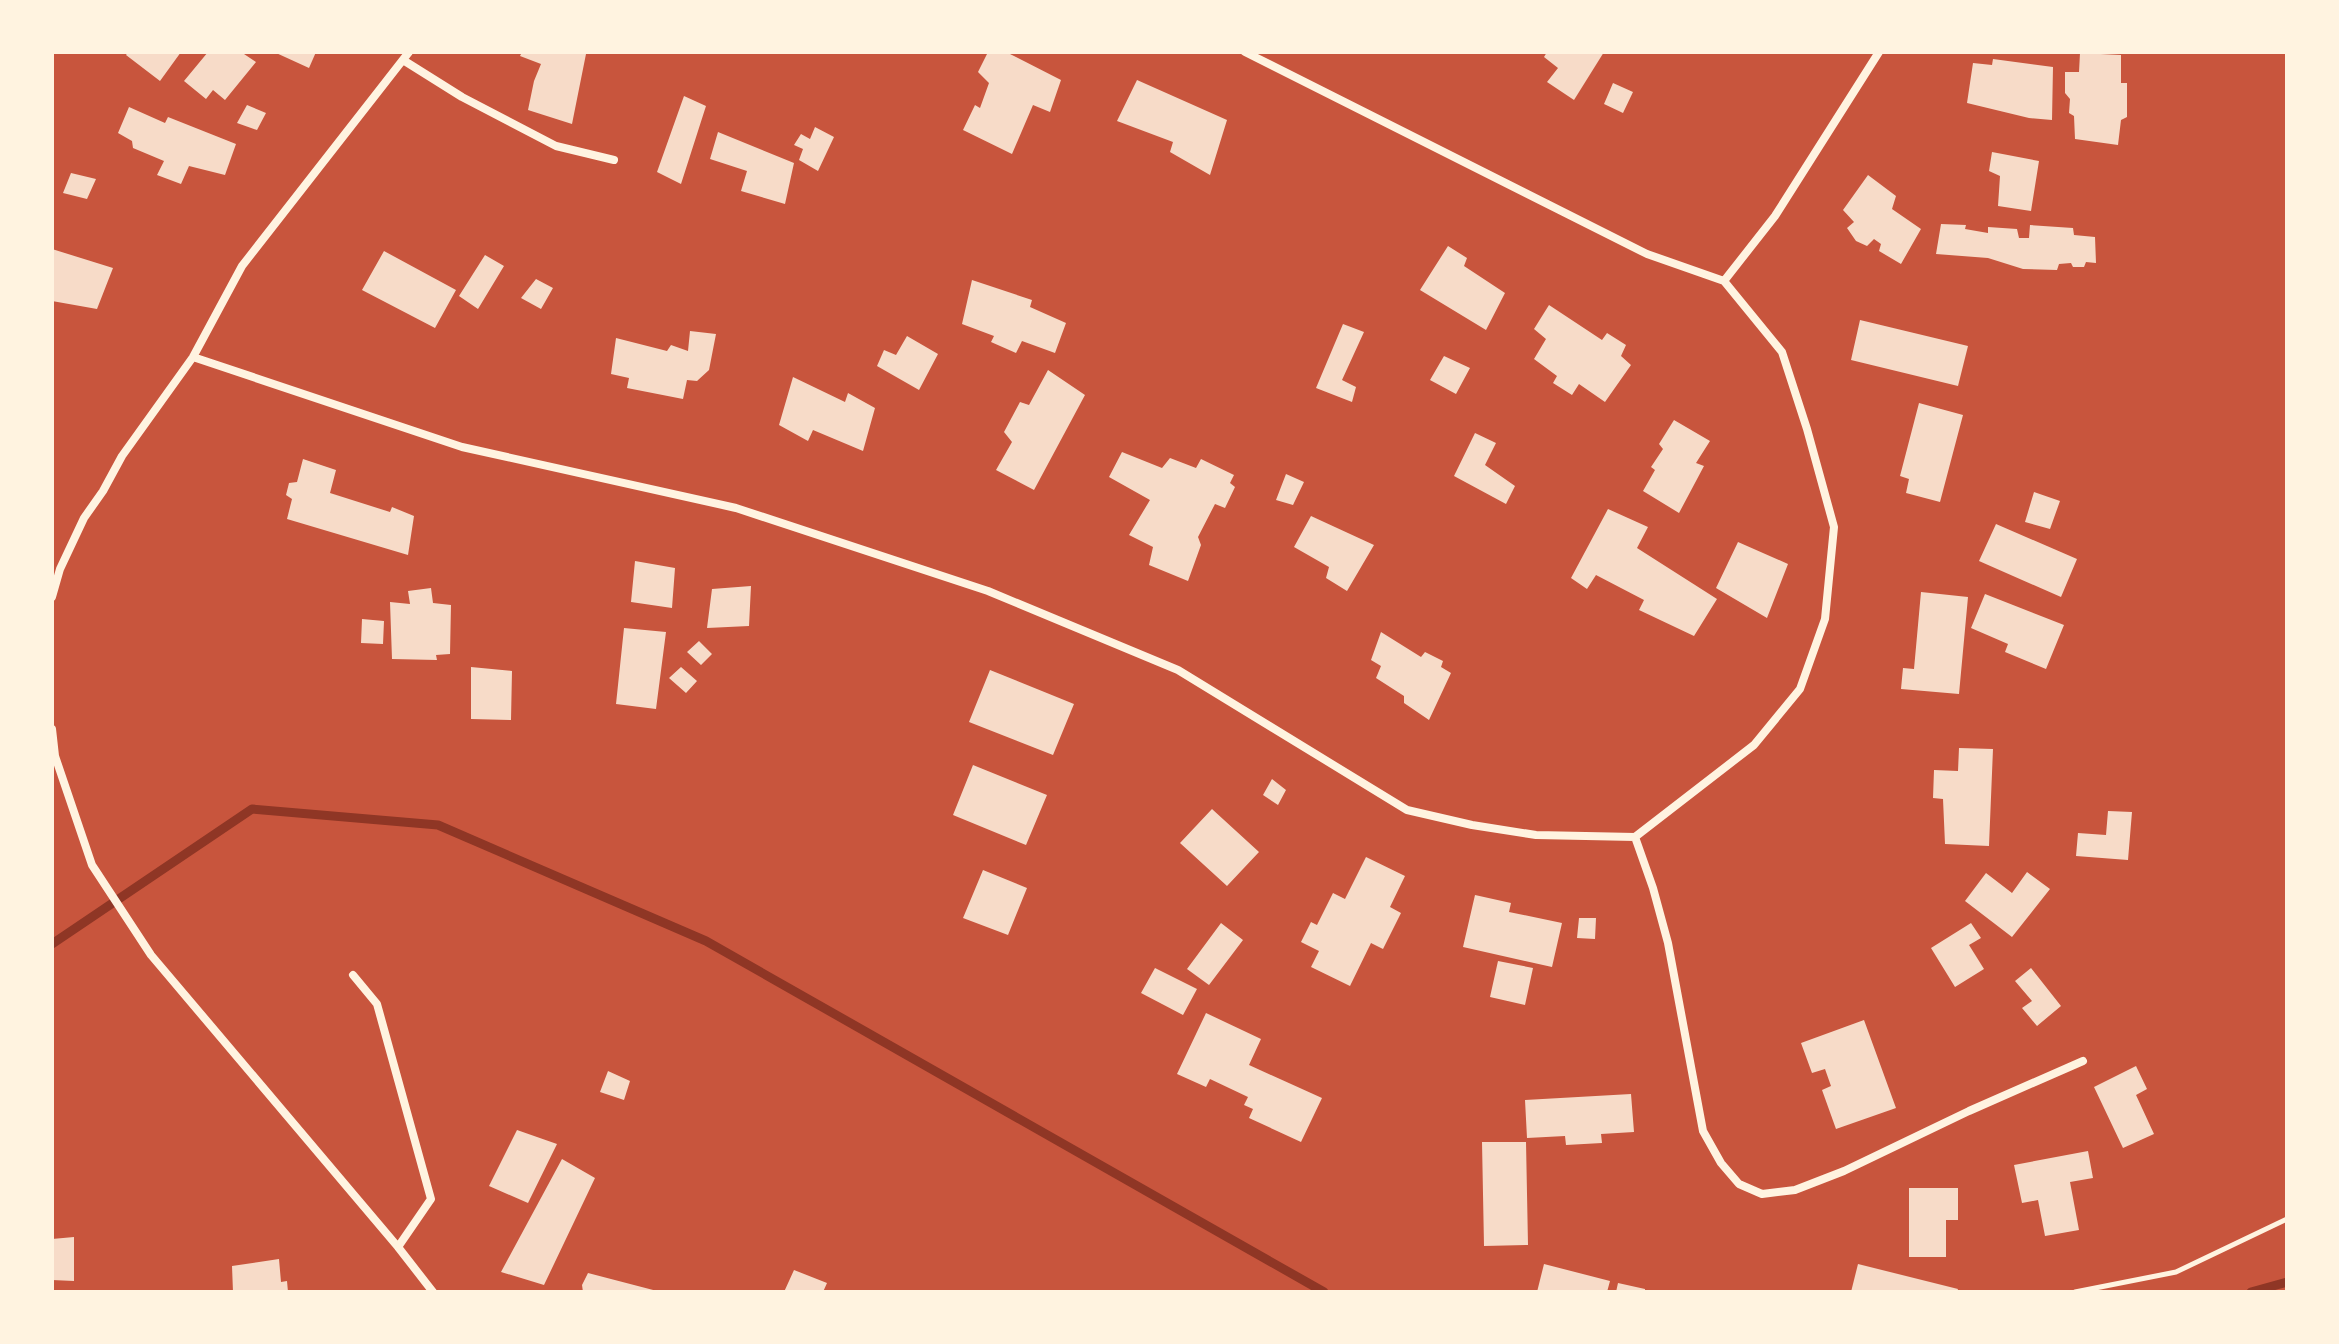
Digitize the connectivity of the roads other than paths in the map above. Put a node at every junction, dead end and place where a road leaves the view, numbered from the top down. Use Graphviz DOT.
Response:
graph roads {
  1 [pos="1245,52"];
  2 [pos="1879,52"];
  3 [pos="406,56"];
  4 [pos="614,160"];
  5 [pos="1724,281"];
  6 [pos="193,357"];
  7 [pos="52,597"];
  8 [pos="52,729"];
  9 [pos="1635,837"];
  10 [pos="353,975"];
  11 [pos="2083,1061"];
  12 [pos="398,1247"];
  13 [pos="433,1292"];
  1 -- 5 [label="street"];
  2 -- 5 [label="street"];
  3 -- 4 [label="street"];
  3 -- 6 [label="street"];
  5 -- 9 [label="street"];
  6 -- 7 [label="street"];
  6 -- 9 [label="street"];
  8 -- 12 [label="street"];
  9 -- 11 [label="street"];
  10 -- 12 [label="street"];
  12 -- 13 [label="street"];
}
